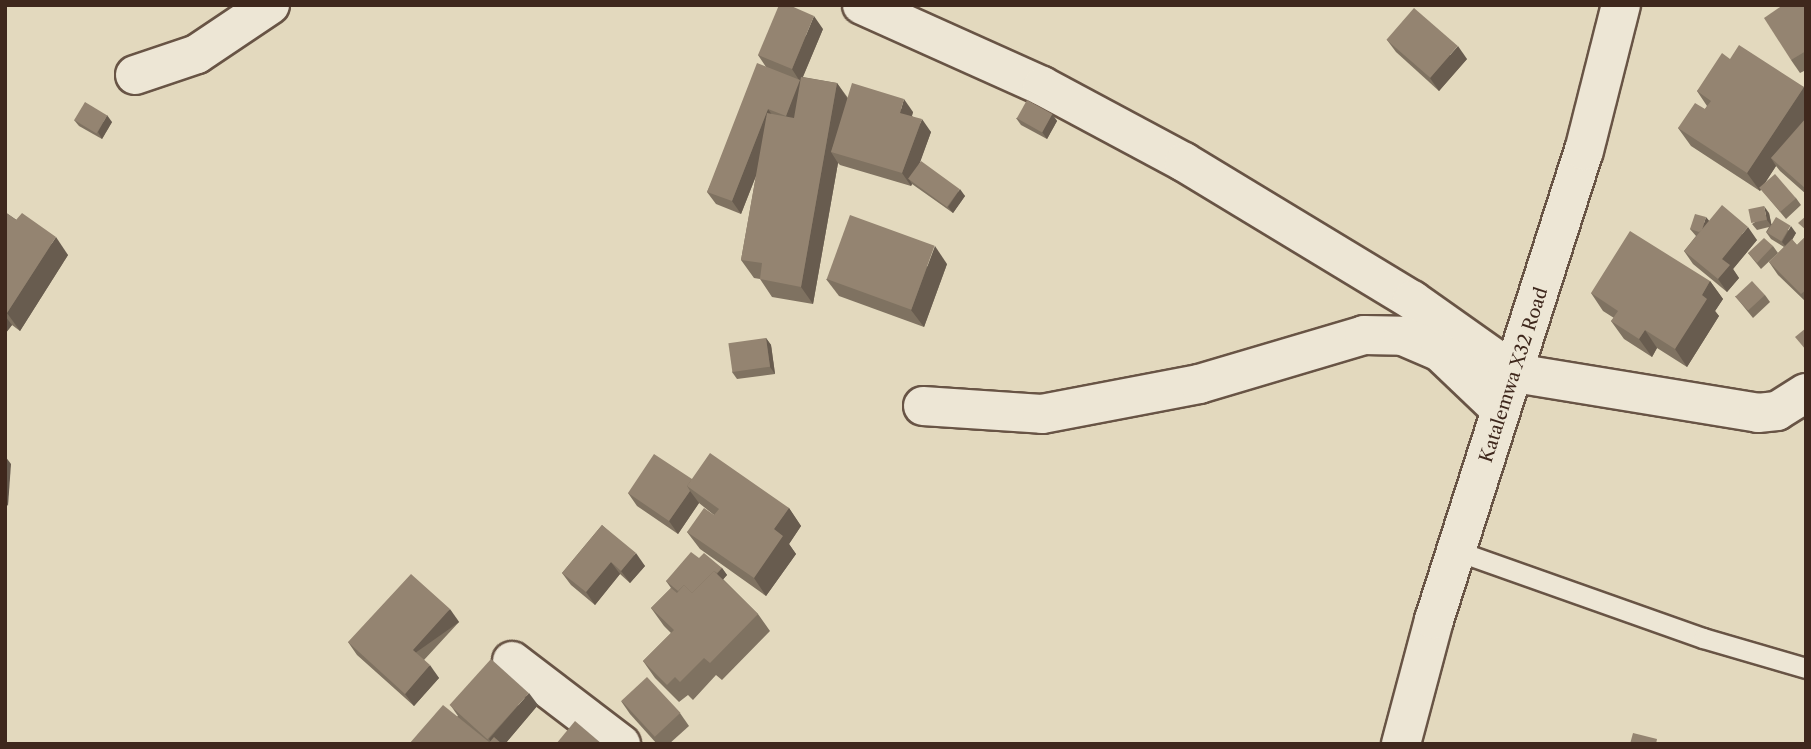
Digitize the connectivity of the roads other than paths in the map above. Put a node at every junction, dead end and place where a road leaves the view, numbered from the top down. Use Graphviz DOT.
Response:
graph roads {
  1 [pos="270,5"];
  2 [pos="862,5"];
  3 [pos="1622,5"];
  4 [pos="135,75"];
  5 [pos="1516,373"];
  6 [pos="1806,394"];
  7 [pos="923,406"];
  8 [pos="1500,410"];
  9 [pos="1457,551"];
  10 [pos="512,661"];
  11 [pos="1806,668"];
  12 [pos="621,744"];
  13 [pos="1401,744"];
  1 -- 4 [label="street"];
  2 -- 5 [label="street"];
  3 -- 5 [label="street, Katalemwa X32 Road"];
  5 -- 6 [label="street"];
  5 -- 8 [label="street, Katalemwa X32 Road"];
  7 -- 8 [label="street"];
  8 -- 9 [label="street, Katalemwa X32 Road"];
  9 -- 11 [label="lane"];
  9 -- 13 [label="street, Katalemwa X32 Road"];
  10 -- 12 [label="street"];
}
